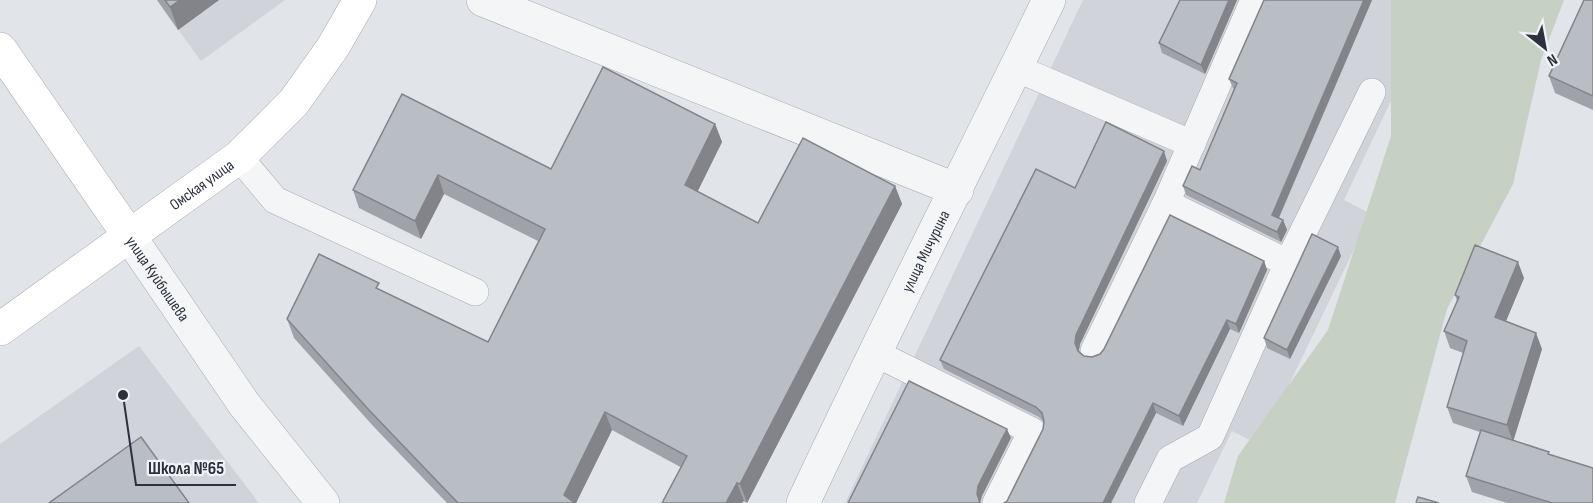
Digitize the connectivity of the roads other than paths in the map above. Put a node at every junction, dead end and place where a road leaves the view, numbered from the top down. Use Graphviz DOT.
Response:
graph roads {
  1 [pos="360,0"];
  2 [pos="483,0"];
  3 [pos="1049,0"];
  4 [pos="1254,0"];
  5 [pos="0,49"];
  6 [pos="1016,68"];
  7 [pos="1372,92"];
  8 [pos="1192,144"];
  9 [pos="239,156"];
  10 [pos="957,190"];
  11 [pos="1166,203"];
  12 [pos="130,237"];
  13 [pos="1288,263"];
  14 [pos="474,292"];
  15 [pos="0,328"];
  16 [pos="1094,351"];
  17 [pos="873,352"];
  18 [pos="322,503"];
  19 [pos="803,503"];
  20 [pos="996,503"];
  21 [pos="1148,503"];
  1 -- 9 [label="main road, Омская улица"];
  2 -- 10 [label="street"];
  3 -- 6 [label="street, улица Мичурина"];
  4 -- 8 [label="lane"];
  5 -- 12 [label="main road, улица Куйбышева"];
  6 -- 8 [label="lane"];
  6 -- 10 [label="street, улица Мичурина"];
  7 -- 13 [label="lane"];
  8 -- 11 [label="lane"];
  9 -- 12 [label="main road, Омская улица"];
  9 -- 14 [label="lane"];
  10 -- 17 [label="street, улица Мичурина"];
  11 -- 13 [label="lane"];
  11 -- 16 [label="lane"];
  12 -- 15 [label="main road, Омская улица"];
  12 -- 18 [label="street, улица Куйбышева"];
  13 -- 21 [label="lane"];
  17 -- 19 [label="street, улица Мичурина"];
  17 -- 20 [label="lane"];
}
